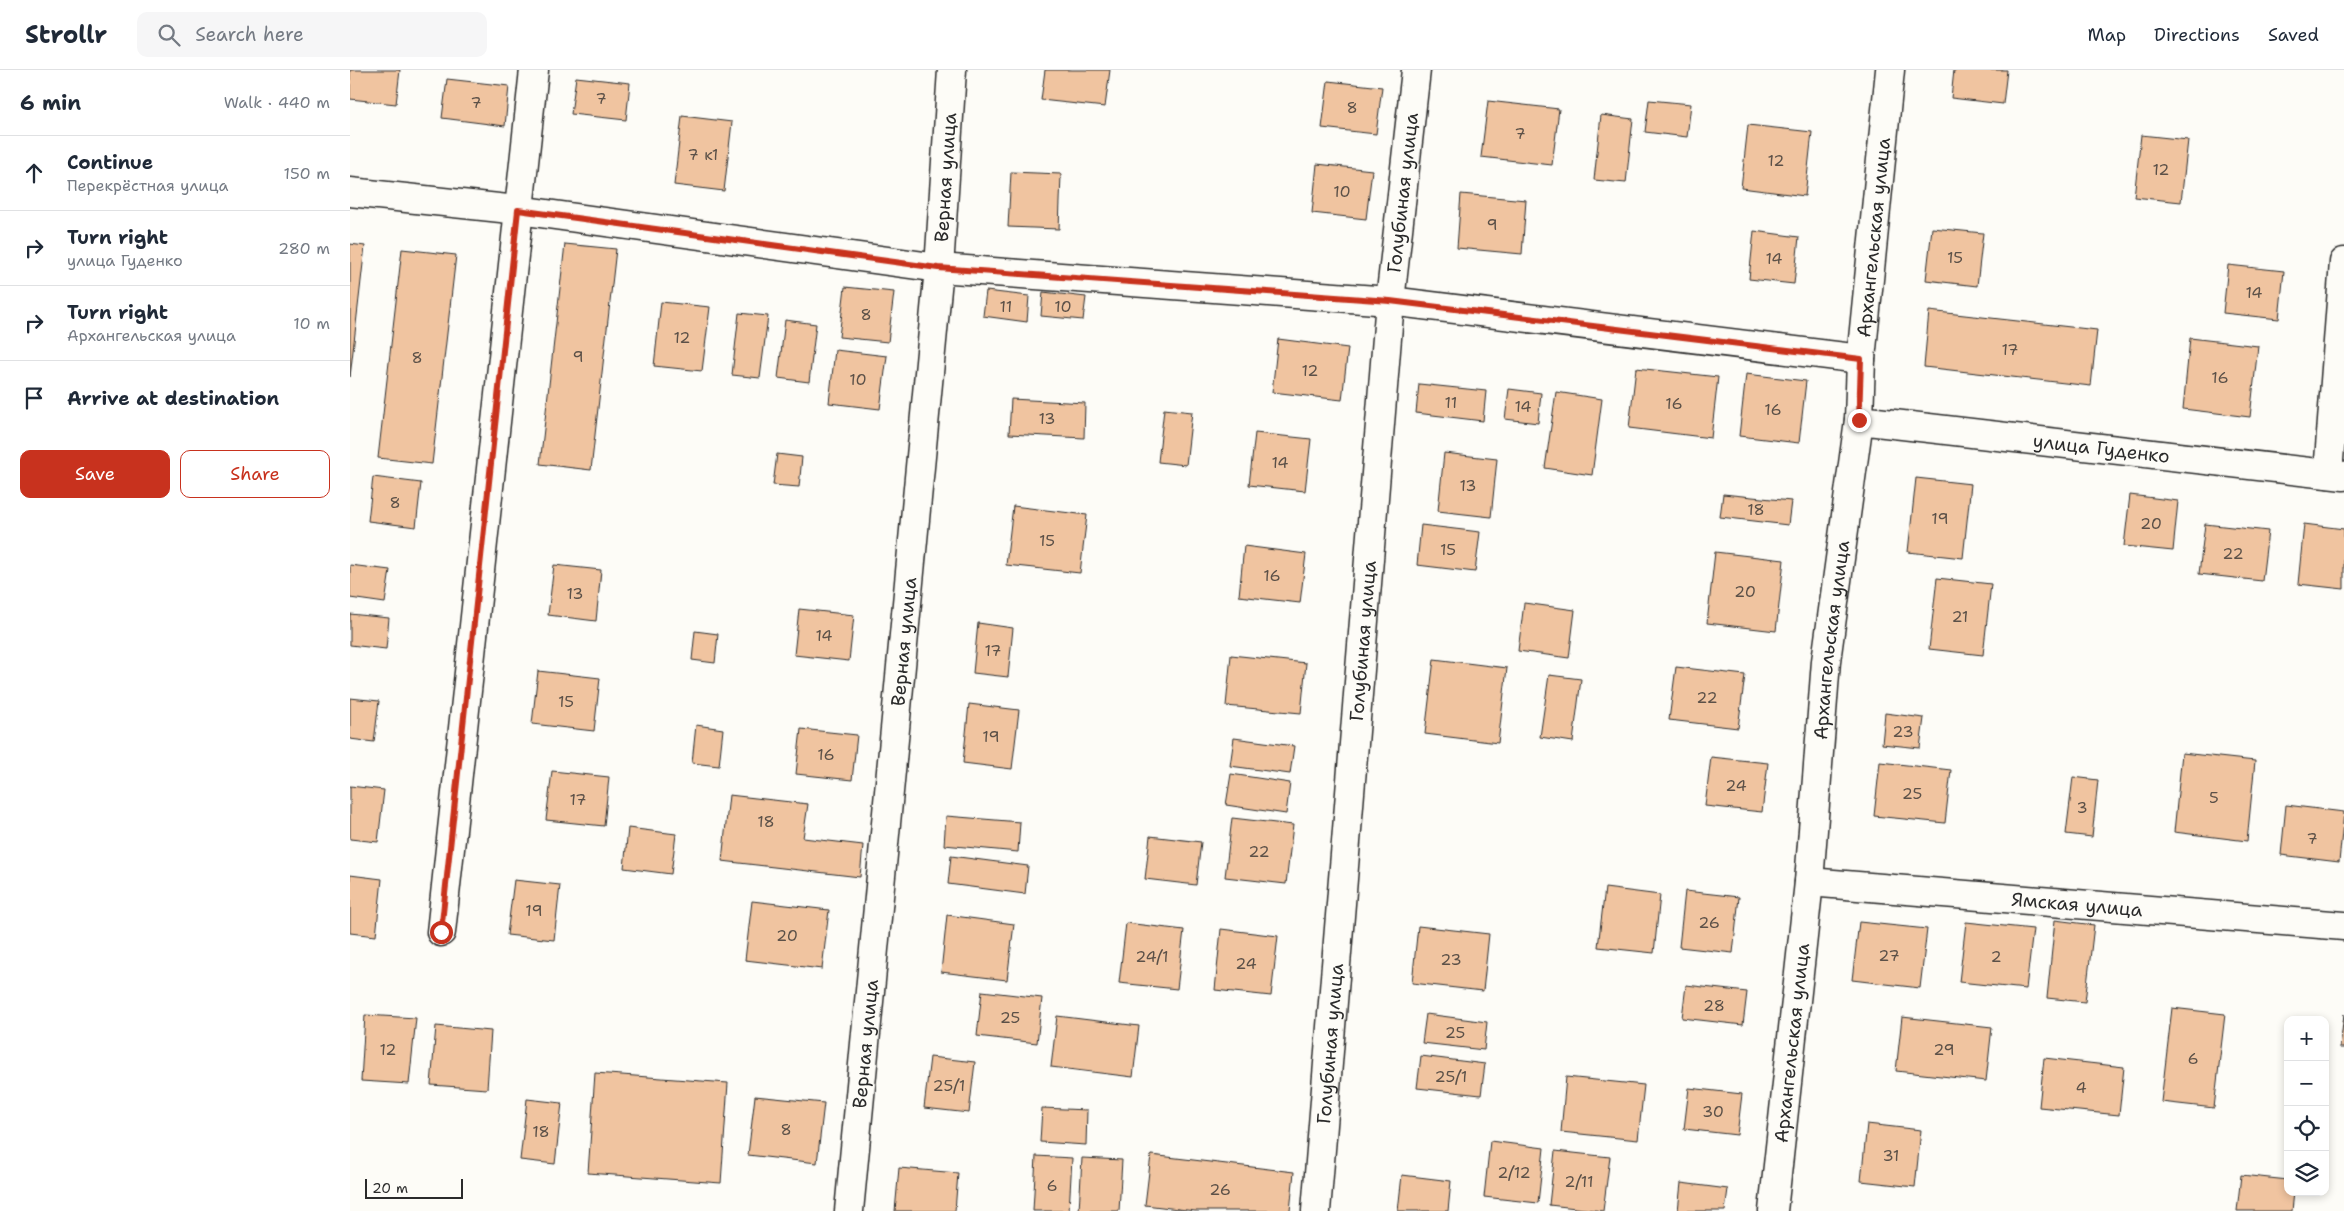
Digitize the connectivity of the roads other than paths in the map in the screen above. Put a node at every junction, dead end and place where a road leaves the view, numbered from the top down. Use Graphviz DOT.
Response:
graph roads {
  1 [pos="534,70"];
  2 [pos="952,70"];
  3 [pos="1416,70"];
  4 [pos="1890,70"];
  5 [pos="350,192"];
  6 [pos="518,210"];
  7 [pos="2344,262"];
  8 [pos="938,268"];
  9 [pos="1390,301"];
  10 [pos="1861,359"];
  11 [pos="1859,420"];
  12 [pos="2336,475"];
  13 [pos="1809,882"];
  14 [pos="2344,926"];
  15 [pos="441,932"];
  16 [pos="849,1211"];
  17 [pos="1316,1211"];
  18 [pos="1773,1211"];
  1 -- 6 [label="street"];
  2 -- 8 [label="street, Верная улица"];
  3 -- 9 [label="street, Голубиная улица"];
  4 -- 10 [label="street, Архангельская улица"];
  5 -- 6 [label="street"];
  6 -- 8 [label="street"];
  6 -- 15 [label="street"];
  7 -- 12 [label="street"];
  8 -- 9 [label="street"];
  8 -- 16 [label="street, Верная улица"];
  9 -- 10 [label="street"];
  9 -- 17 [label="street, Голубиная улица"];
  10 -- 11 [label="street, Архангельская улица"];
  11 -- 12 [label="street, улица Гуденко"];
  11 -- 13 [label="street, Архангельская улица"];
  13 -- 14 [label="street, Ямская улица"];
  13 -- 18 [label="street, Архангельская улица"];
}
